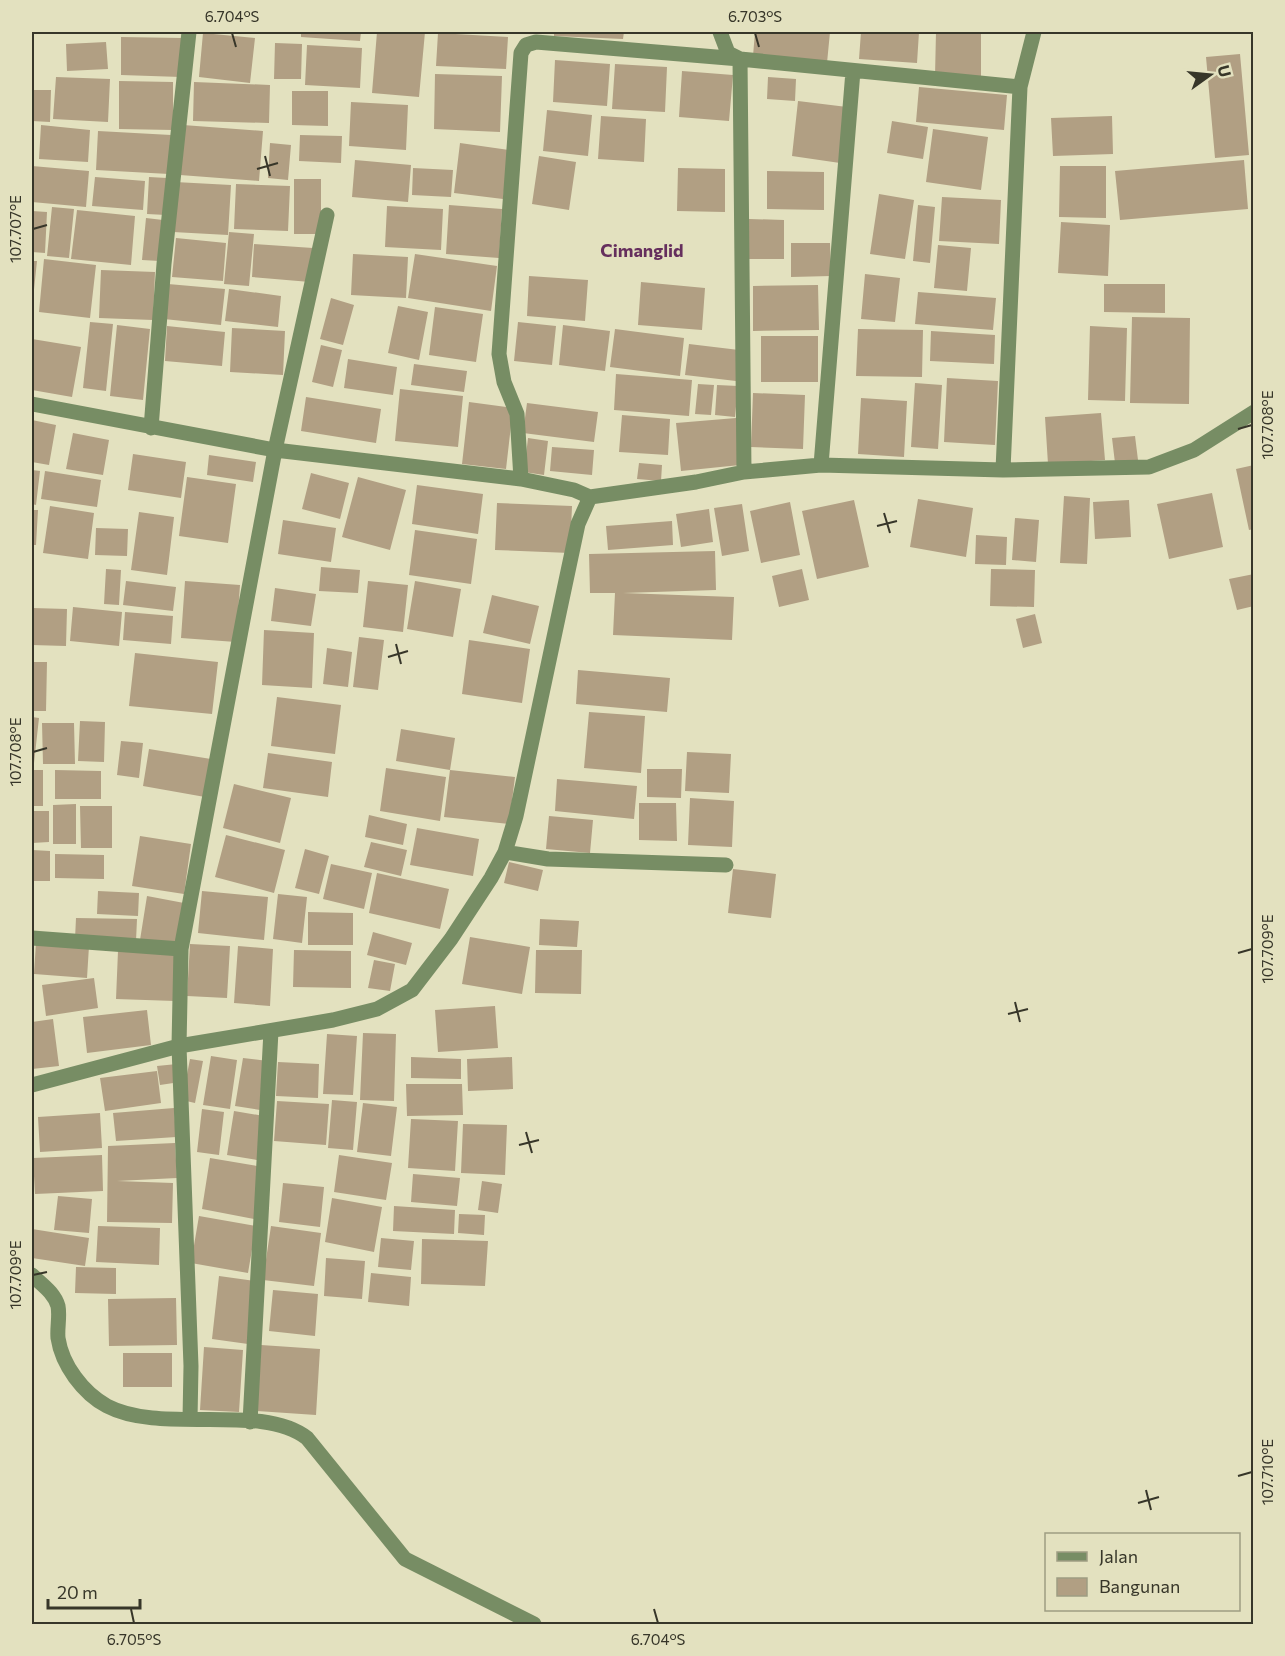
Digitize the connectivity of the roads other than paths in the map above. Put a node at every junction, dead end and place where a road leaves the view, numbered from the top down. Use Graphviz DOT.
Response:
graph roads {
  1 [pos="189,32"];
  2 [pos="720,32"];
  3 [pos="1034,32"];
  4 [pos="525,38"];
  5 [pos="740,59"];
  6 [pos="853,71"];
  7 [pos="1020,87"];
  8 [pos="327,215"];
  9 [pos="32,404"];
  10 [pos="1254,412"];
  11 [pos="151,428"];
  12 [pos="275,450"];
  13 [pos="821,465"];
  14 [pos="1004,470"];
  15 [pos="744,472"];
  16 [pos="521,479"];
  17 [pos="590,497"];
  18 [pos="505,852"];
  19 [pos="726,865"];
  20 [pos="32,938"];
  21 [pos="182,949"];
  22 [pos="271,1031"];
  23 [pos="179,1046"];
  24 [pos="32,1085"];
  25 [pos="32,1275"];
  26 [pos="190,1419"];
  27 [pos="250,1422"];
  28 [pos="534,1624"];
  1 -- 11 [label="street"];
  2 -- 5 [label="street"];
  3 -- 7 [label="street"];
  4 -- 5 [label="street"];
  4 -- 16 [label="street"];
  5 -- 6 [label="street"];
  5 -- 15 [label="street"];
  6 -- 7 [label="street"];
  6 -- 13 [label="street"];
  7 -- 14 [label="street"];
  8 -- 12 [label="street"];
  9 -- 11 [label="street"];
  10 -- 14 [label="street"];
  11 -- 12 [label="street"];
  12 -- 16 [label="street"];
  12 -- 21 [label="street"];
  13 -- 14 [label="street"];
  13 -- 15 [label="street"];
  15 -- 17 [label="street"];
  16 -- 17 [label="street"];
  17 -- 18 [label="street"];
  18 -- 19 [label="street"];
  18 -- 22 [label="street"];
  20 -- 21 [label="street"];
  21 -- 23 [label="street"];
  22 -- 23 [label="street"];
  22 -- 27 [label="street"];
  23 -- 24 [label="street"];
  23 -- 26 [label="street"];
  25 -- 26 [label="street"];
  26 -- 27 [label="street"];
  27 -- 28 [label="street"];
}
